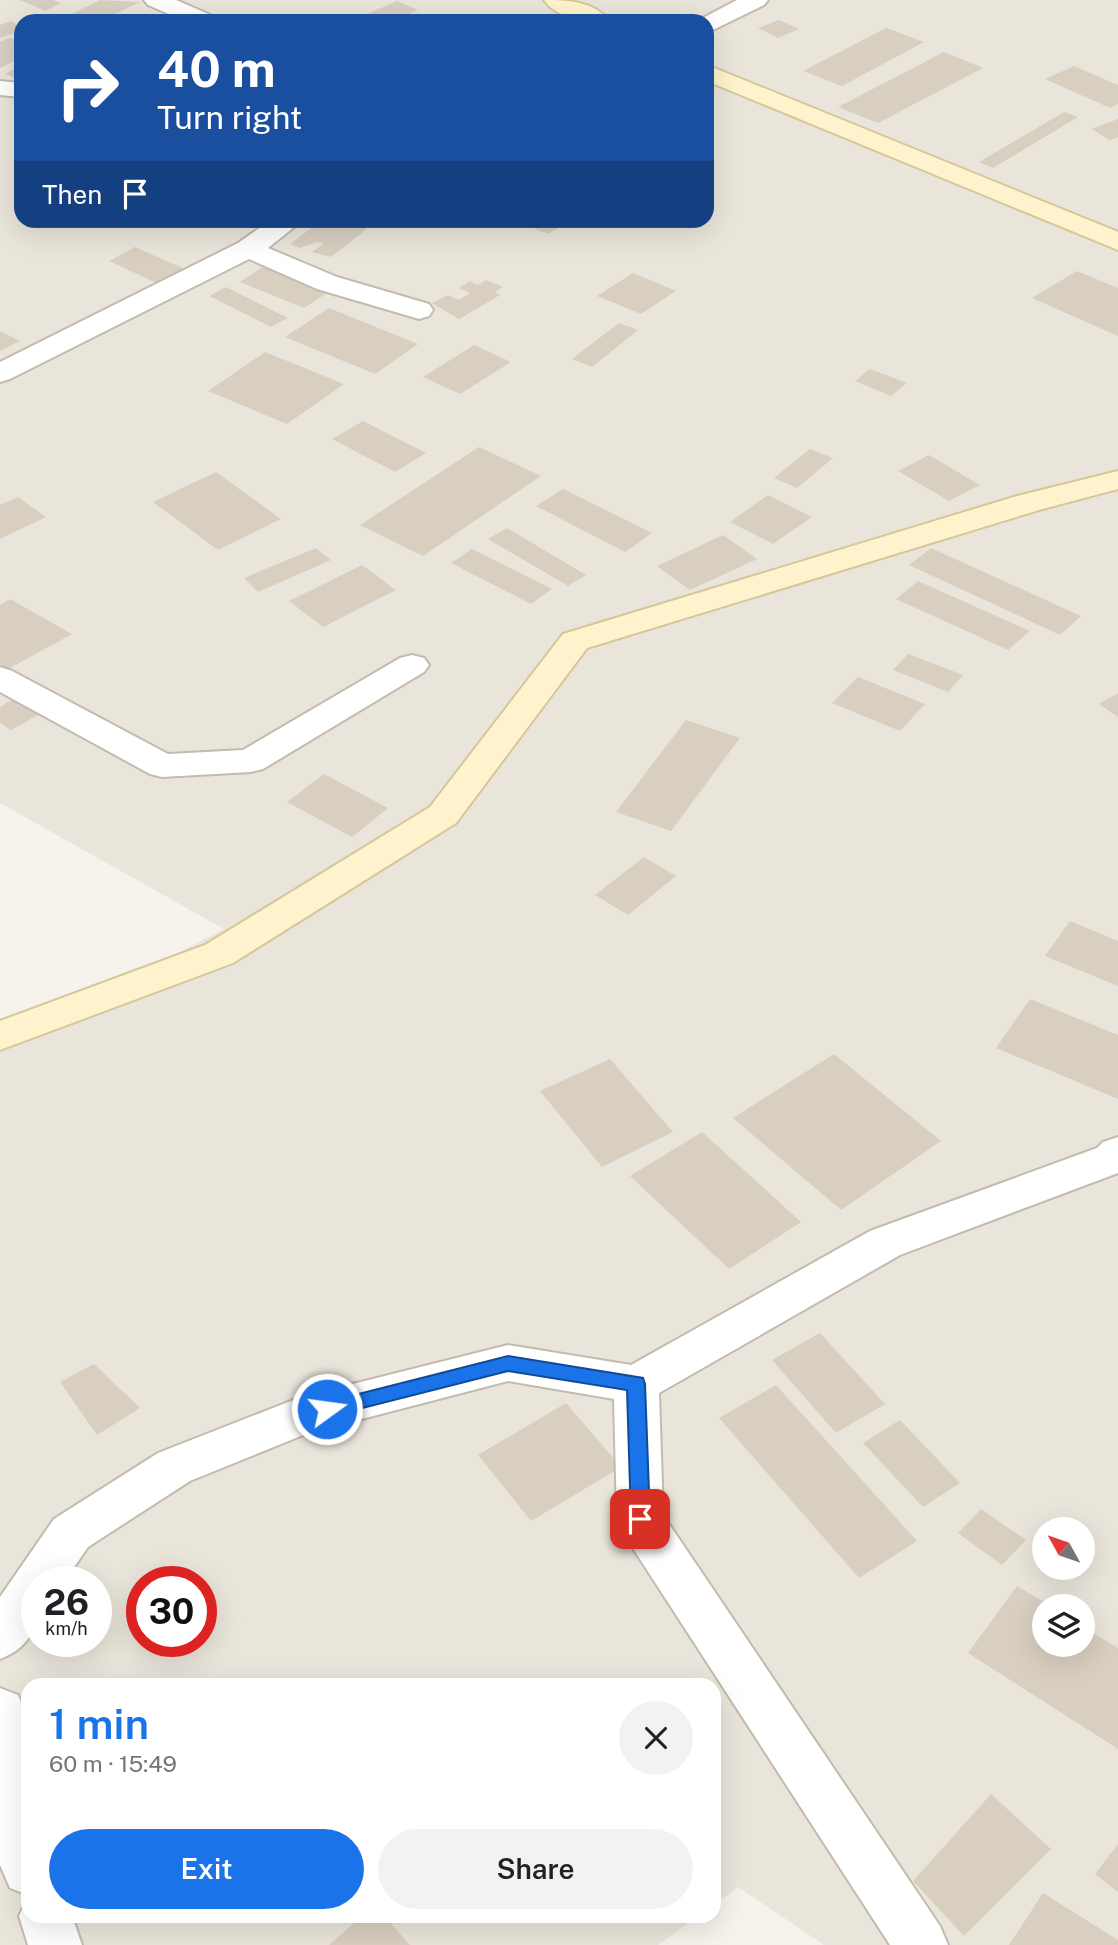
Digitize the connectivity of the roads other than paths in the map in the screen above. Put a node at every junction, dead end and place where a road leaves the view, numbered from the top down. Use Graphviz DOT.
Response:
graph roads {
  1 [pos="156,0"];
  2 [pos="556,0"];
  3 [pos="756,0"];
  4 [pos="189,14"];
  5 [pos="583,14"];
  6 [pos="714,21"];
  7 [pos="714,75"];
  8 [pos="278,228"];
  9 [pos="1118,242"];
  10 [pos="248,249"];
  11 [pos="418,310"];
  12 [pos="0,373"];
  13 [pos="1118,480"];
  14 [pos="412,665"];
  15 [pos="0,678"];
  16 [pos="0,1036"];
  17 [pos="1118,1153"];
  18 [pos="636,1384"];
  19 [pos="48,1566"];
  20 [pos="21,1606"];
  21 [pos="0,1637"];
  22 [pos="0,1711"];
  23 [pos="21,1844"];
  24 [pos="47,1923"];
  25 [pos="55,1945"];
  26 [pos="921,1945"];
  1 -- 4 [label="street"];
  2 -- 5 [label="street"];
  3 -- 6 [label="street"];
  7 -- 9 [label="street"];
  8 -- 10 [label="street"];
  10 -- 11 [label="street"];
  10 -- 12 [label="street"];
  13 -- 16 [label="street"];
  14 -- 15 [label="street"];
  17 -- 18 [label="street"];
  18 -- 19 [label="street"];
  18 -- 26 [label="street"];
  20 -- 21 [label="street"];
  22 -- 23 [label="street"];
  24 -- 25 [label="street"];
}
